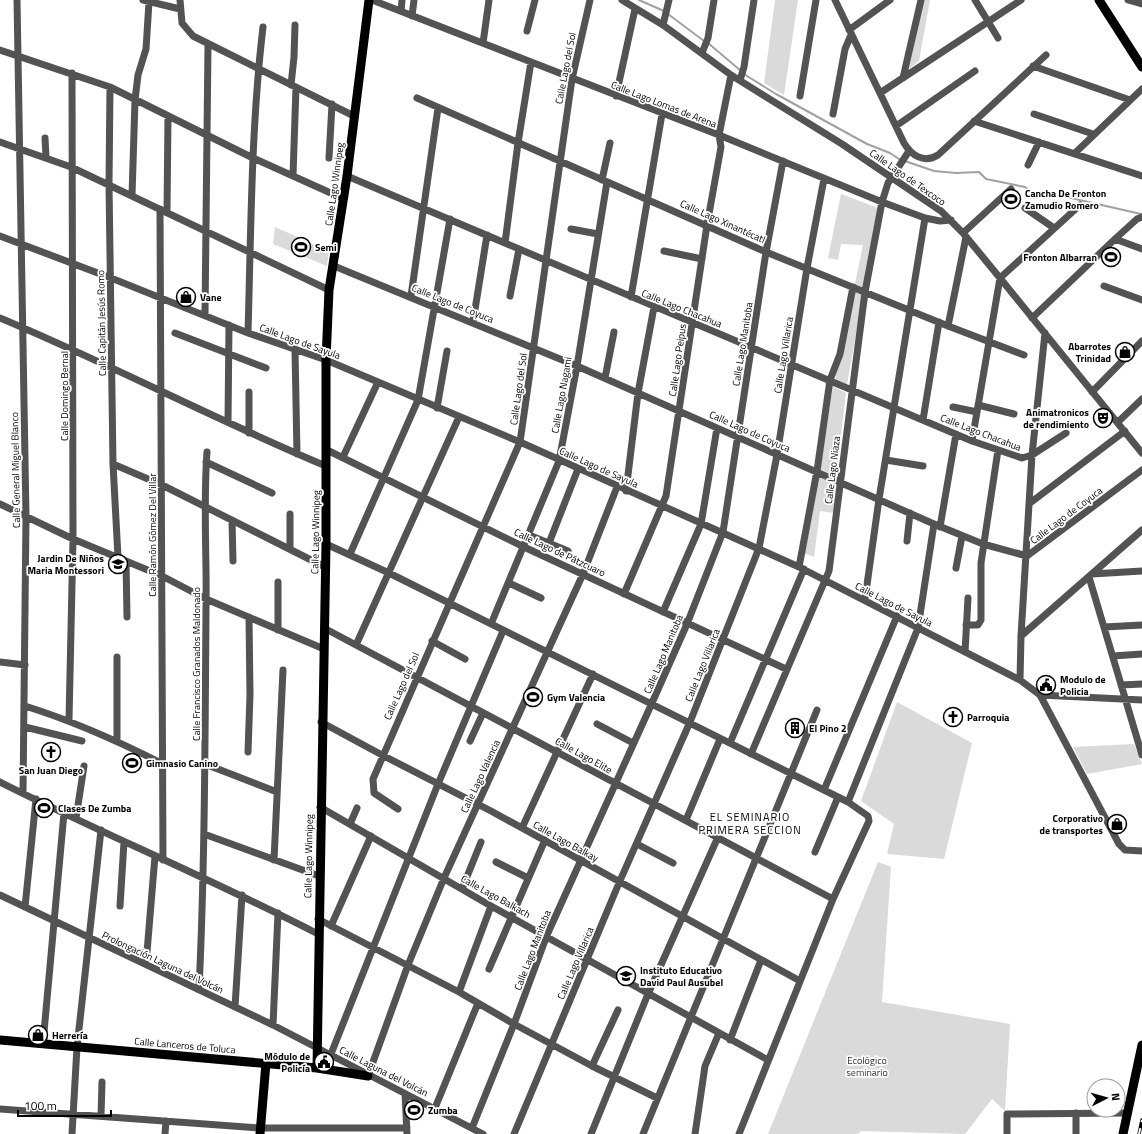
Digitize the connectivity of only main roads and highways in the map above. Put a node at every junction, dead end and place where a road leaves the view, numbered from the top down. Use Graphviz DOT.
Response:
graph roads {
  1 [pos="371,0"];
  2 [pos="1101,0"];
  3 [pos="1142,67"];
  4 [pos="0,1040"];
  5 [pos="1142,1045"];
  6 [pos="266,1064"];
  7 [pos="317,1068"];
  8 [pos="368,1076"];
  9 [pos="260,1131"];
  10 [pos="1123,1134"];
  1 -- 7 [label="main road, Calle Lago Winnipeg"];
  2 -- 3 [label="main road"];
  4 -- 6 [label="main road, Calle Lanceros de Toluca"];
  5 -- 10 [label="main road"];
  6 -- 7 [label="main road, Calle Lanceros de Toluca"];
  6 -- 9 [label="main road"];
  7 -- 8 [label="main road, Calle Lanceros de Toluca"];
}
